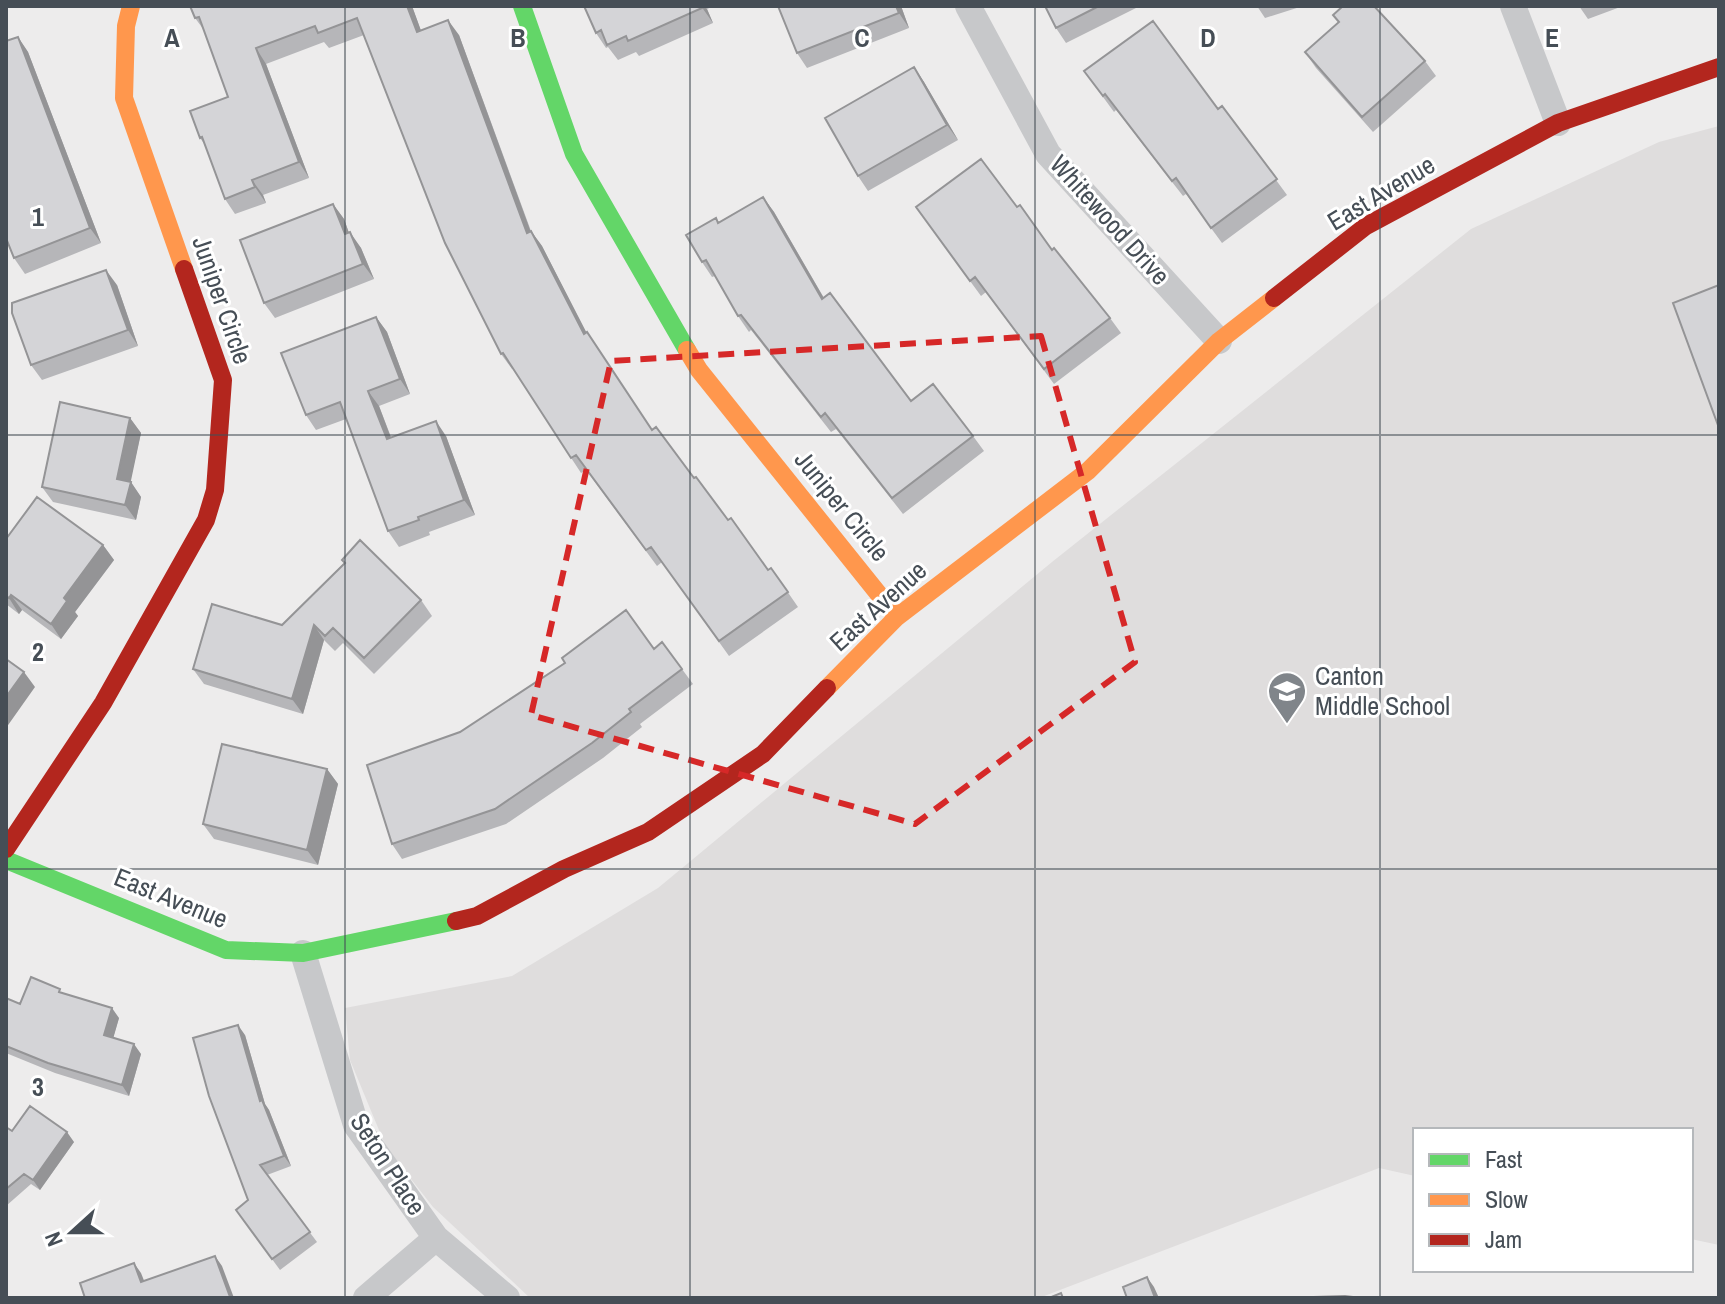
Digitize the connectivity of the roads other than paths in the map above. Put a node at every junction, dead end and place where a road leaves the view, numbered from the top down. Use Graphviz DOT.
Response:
graph roads {
  1 [pos="131,6"];
  2 [pos="522,6"];
  3 [pos="968,6"];
  4 [pos="1513,6"];
  5 [pos="1719,67"];
  6 [pos="1558,123"];
  7 [pos="1219,341"];
  8 [pos="897,617"];
  9 [pos="6,849"];
  10 [pos="6,860"];
  11 [pos="303,953"];
  12 [pos="436,1238"];
  13 [pos="366,1298"];
  14 [pos="507,1298"];
  1 -- 9 [label="street, Juniper Circle"];
  2 -- 8 [label="street, Juniper Circle"];
  3 -- 7 [label="street, Whitewood Drive"];
  4 -- 6 [label="street"];
  5 -- 6 [label="street, East Avenue"];
  6 -- 7 [label="street, East Avenue"];
  7 -- 8 [label="street, East Avenue"];
  8 -- 11 [label="street, East Avenue"];
  10 -- 11 [label="street, East Avenue"];
  11 -- 12 [label="street, Seton Place"];
  12 -- 13 [label="street"];
  12 -- 14 [label="street, Seton Place"];
}
